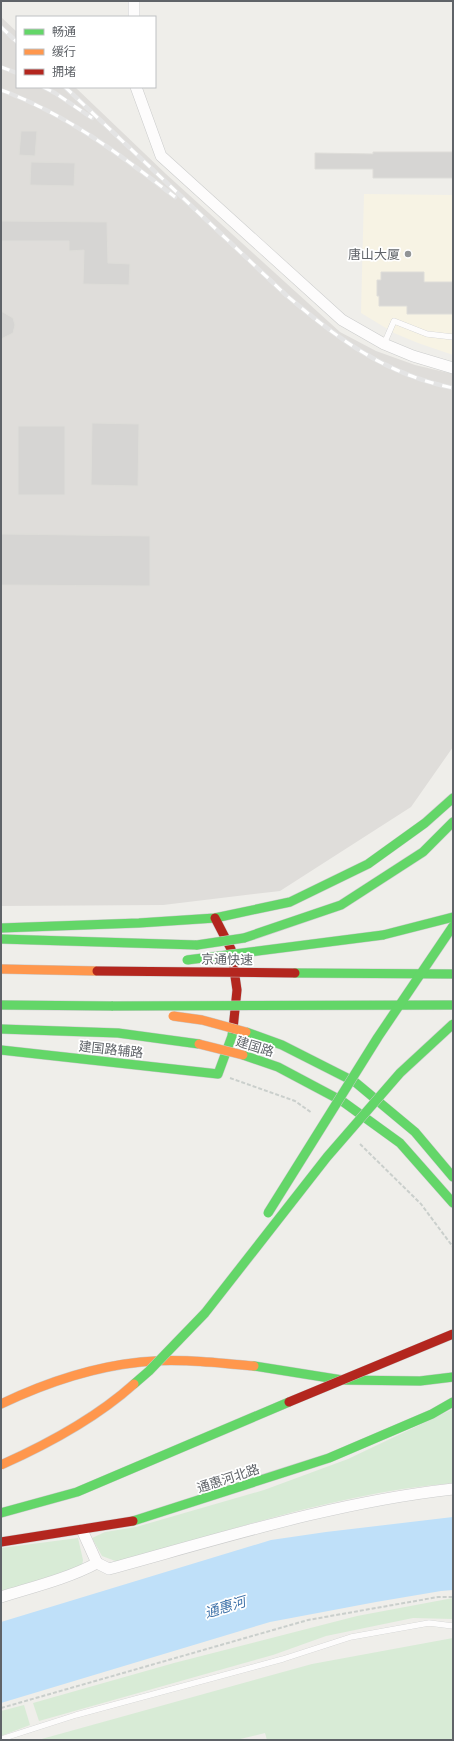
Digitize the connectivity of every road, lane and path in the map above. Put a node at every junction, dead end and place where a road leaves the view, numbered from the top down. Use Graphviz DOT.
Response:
graph roads {
  1 [pos="134,1"];
  2 [pos="134,16"];
  3 [pos="136,88"];
  4 [pos="453,337"];
  5 [pos="384,344"];
  6 [pos="453,368"];
  7 [pos="453,798"];
  8 [pos="453,822"];
  9 [pos="453,917"];
  10 [pos="215,918"];
  11 [pos="453,926"];
  12 [pos="1,928"];
  13 [pos="384,935"];
  14 [pos="1,939"];
  15 [pos="1,969"];
  16 [pos="97,971"];
  17 [pos="453,974"];
  18 [pos="1,1005"];
  19 [pos="453,1005"];
  20 [pos="113,1006"];
  21 [pos="453,1024"];
  22 [pos="1,1029"];
  23 [pos="1,1050"];
  24 [pos="453,1177"];
  25 [pos="453,1203"];
  26 [pos="264,1219"];
  27 [pos="256,1233"];
  28 [pos="205,1314"];
  29 [pos="453,1334"];
  30 [pos="453,1377"];
  31 [pos="453,1402"];
  32 [pos="1,1404"];
  33 [pos="1,1465"];
  34 [pos="453,1489"];
  35 [pos="1,1513"];
  36 [pos="82,1530"];
  37 [pos="1,1542"];
  38 [pos="97,1563"];
  39 [pos="1,1597"];
  40 [pos="453,1597"];
  41 [pos="453,1626"];
  42 [pos="1,1708"];
  43 [pos="1,1739"];
  1 -- 2 [label="street"];
  3 -- 5 [label="street"];
  4 -- 5 [label="lane"];
  5 -- 6 [label="street"];
  7 -- 10 [label="main road"];
  8 -- 14 [label="main road, bridge"];
  9 -- 13 [label="main road"];
  10 -- 12 [label="main road"];
  10 -- 23 [label="main road, 建国路辅路"];
  11 -- 13 [label="main road"];
  11 -- 26 [label="main road, bridge"];
  13 -- 16 [label="main road, bridge"];
  15 -- 16 [label="main road, 京通快速"];
  16 -- 17 [label="main road, 京通快速, bridge"];
  18 -- 20 [label="main road"];
  19 -- 20 [label="main road, bridge"];
  20 -- 24 [label="main road, bridge"];
  21 -- 28 [label="main road, bridge"];
  22 -- 25 [label="main road, 建国路, bridge"];
  27 -- 28 [label="main road, bridge"];
  28 -- 33 [label="main road, bridge"];
  29 -- 35 [label="main road, bridge"];
  30 -- 32 [label="main road"];
  31 -- 36 [label="main road, 通惠河北路"];
  34 -- 38 [label="street"];
  36 -- 37 [label="main road, 通惠河北路"];
  36 -- 38 [label="street"];
  38 -- 39 [label="street"];
  40 -- 42 [label="path"];
  41 -- 43 [label="lane"];
}
